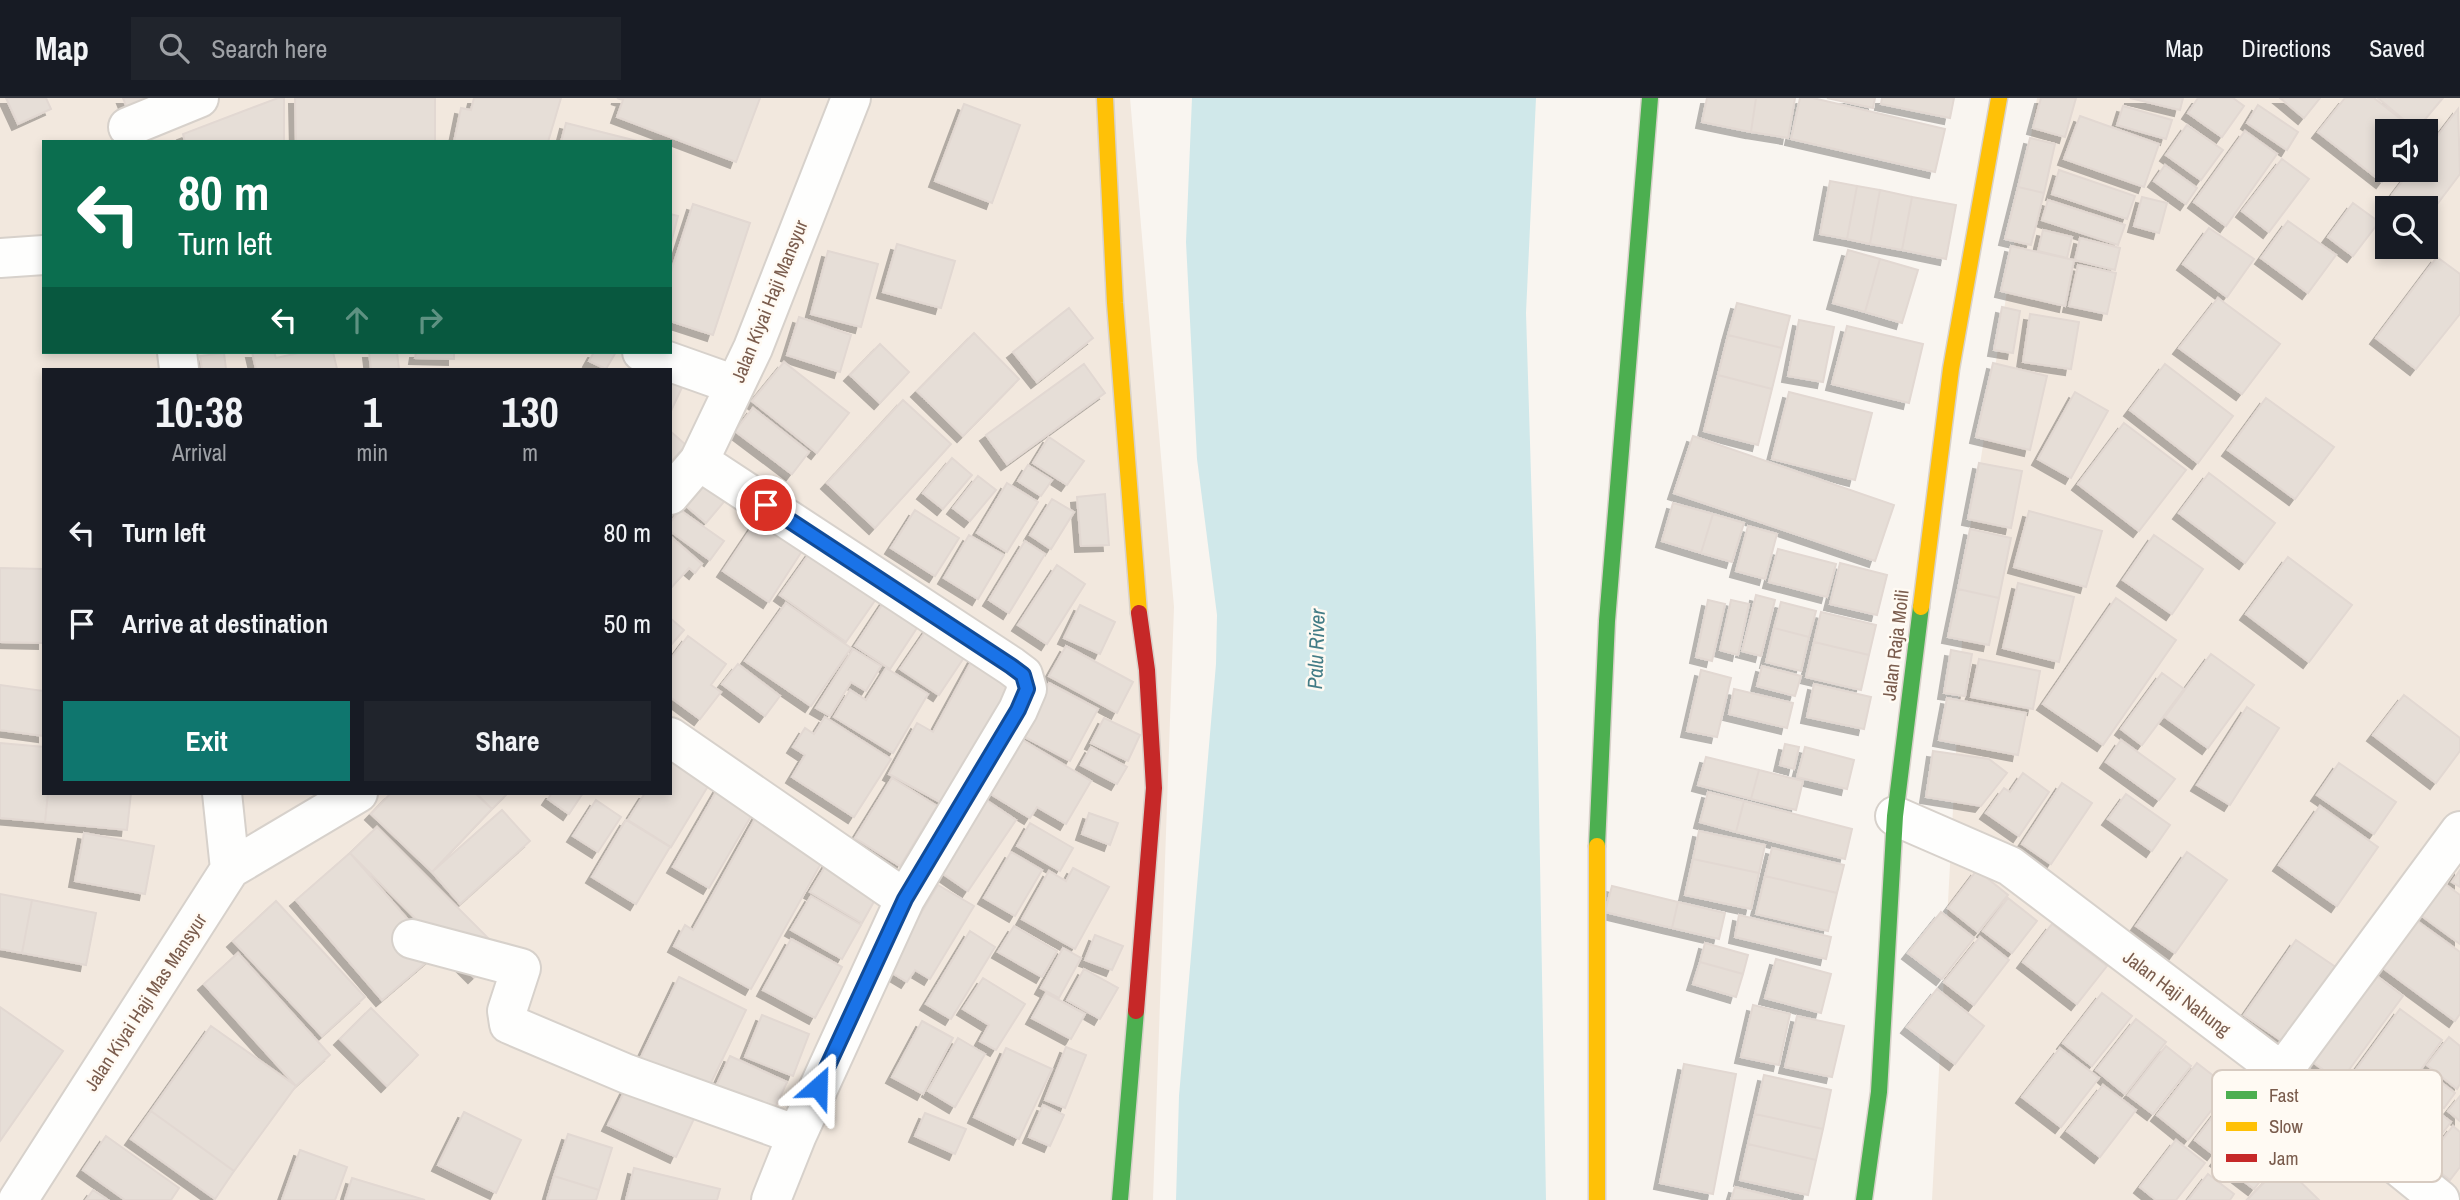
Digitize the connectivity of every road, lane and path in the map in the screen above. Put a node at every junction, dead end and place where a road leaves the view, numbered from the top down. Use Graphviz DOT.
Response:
graph roads {
  1 [pos="199,98"];
  2 [pos="851,98"];
  3 [pos="1105,98"];
  4 [pos="1650,98"];
  5 [pos="1999,98"];
  6 [pos="125,122"];
  7 [pos="42,255"];
  8 [pos="0,258"];
  9 [pos="648,354"];
  10 [pos="735,385"];
  11 [pos="699,461"];
  12 [pos="672,493"];
  13 [pos="672,738"];
  14 [pos="222,795"];
  15 [pos="355,795"];
  16 [pos="1895,816"];
  17 [pos="2460,831"];
  18 [pos="230,869"];
  19 [pos="905,899"];
  20 [pos="412,939"];
  21 [pos="2279,1070"];
  22 [pos="2283,1070"];
  23 [pos="797,1135"];
  24 [pos="2418,1182"];
  25 [pos="18,1200"];
  26 [pos="771,1200"];
  27 [pos="1120,1200"];
  28 [pos="1597,1200"];
  29 [pos="1864,1200"];
  30 [pos="2440,1200"];
  1 -- 6 [label="street"];
  2 -- 10 [label="street, Jalan Kiyai Haji Mansyur"];
  3 -- 27 [label="street"];
  4 -- 28 [label="street"];
  5 -- 16 [label="street, Jalan Raja Moili"];
  7 -- 8 [label="street"];
  9 -- 10 [label="street"];
  10 -- 11 [label="street, Jalan Kiyai Haji Mansyur"];
  11 -- 12 [label="street, Jalan Kiyai Haji Mansyur"];
  11 -- 19 [label="street"];
  13 -- 19 [label="street"];
  14 -- 18 [label="street"];
  15 -- 18 [label="street"];
  16 -- 21 [label="street, Jalan Haji Nahung"];
  16 -- 29 [label="street, Jalan Raja Moili"];
  17 -- 22 [label="street"];
  18 -- 25 [label="street, Jalan Kiyai Haji Mas Mansyur"];
  19 -- 23 [label="street"];
  20 -- 23 [label="street"];
  23 -- 26 [label="street"];
  24 -- 30 [label="street, Jalan Haji Nahung"];
}
